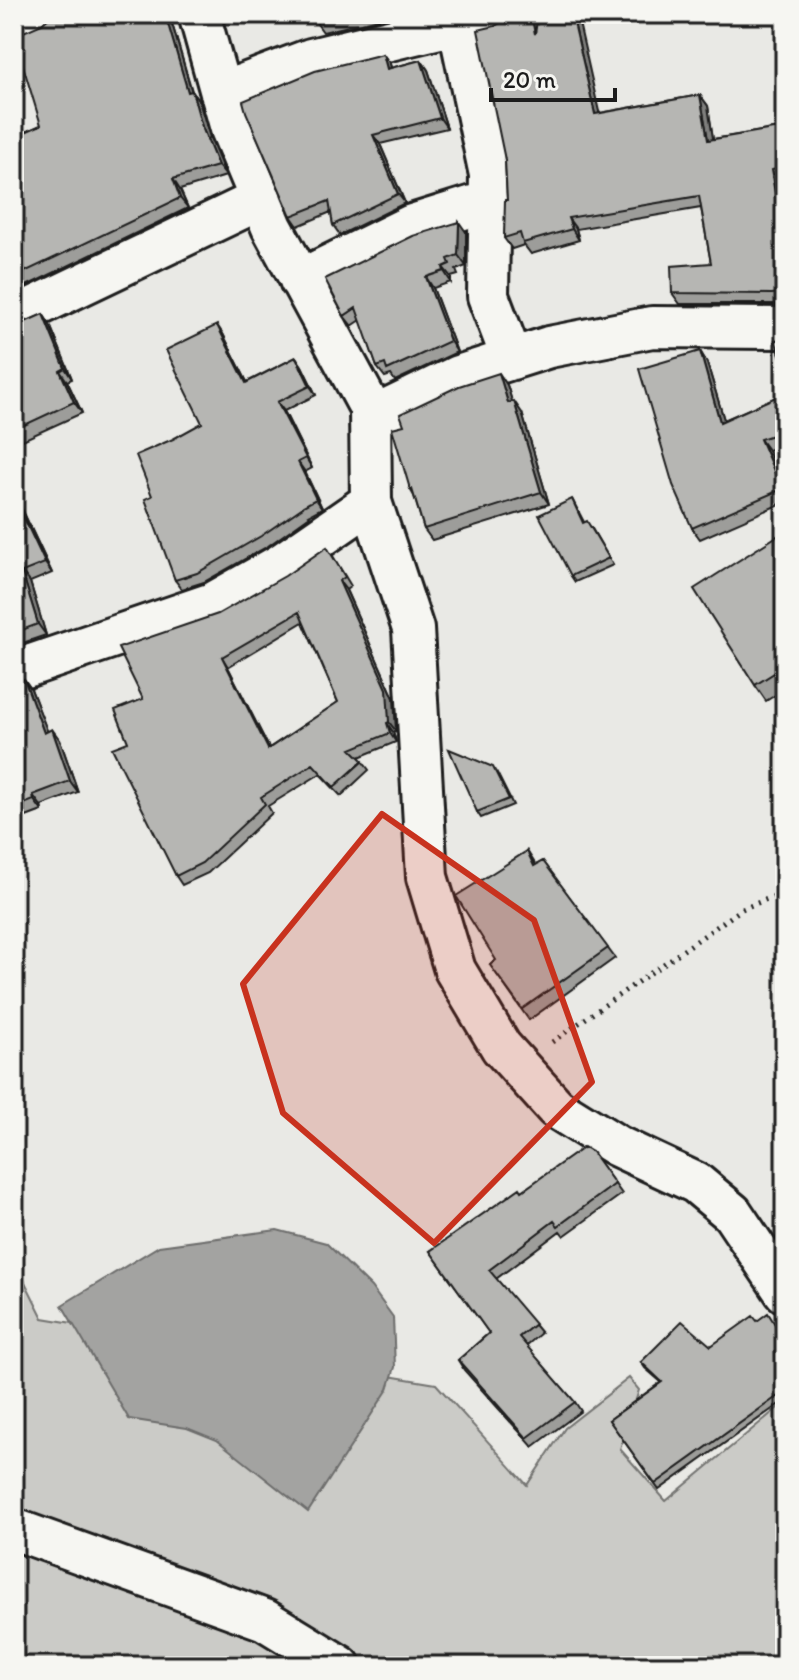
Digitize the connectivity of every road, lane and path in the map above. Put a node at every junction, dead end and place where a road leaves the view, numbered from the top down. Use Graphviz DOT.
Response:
graph roads {
  1 [pos="40,14"];
  2 [pos="199,14"];
  3 [pos="497,14"];
  4 [pos="458,23"];
  5 [pos="14,25"];
  6 [pos="221,93"];
  7 [pos="261,199"];
  8 [pos="489,201"];
  9 [pos="300,280"];
  10 [pos="14,317"];
  11 [pos="785,328"];
  12 [pos="512,359"];
  13 [pos="371,418"];
  14 [pos="371,502"];
  15 [pos="14,671"];
  16 [pos="785,892"];
  17 [pos="518,1065"];
  18 [pos="785,1292"];
  19 [pos="14,1529"];
  20 [pos="340,1666"];
  1 -- 5 [label="street"];
  2 -- 6 [label="street"];
  3 -- 4 [label="street"];
  4 -- 6 [label="street"];
  4 -- 8 [label="street"];
  6 -- 7 [label="street"];
  7 -- 9 [label="street"];
  7 -- 10 [label="street"];
  8 -- 9 [label="street"];
  8 -- 12 [label="street"];
  9 -- 13 [label="street"];
  11 -- 12 [label="street"];
  12 -- 13 [label="street"];
  13 -- 14 [label="street"];
  14 -- 15 [label="street"];
  14 -- 17 [label="street"];
  16 -- 17 [label="path"];
  17 -- 18 [label="street"];
  19 -- 20 [label="street"];
}
